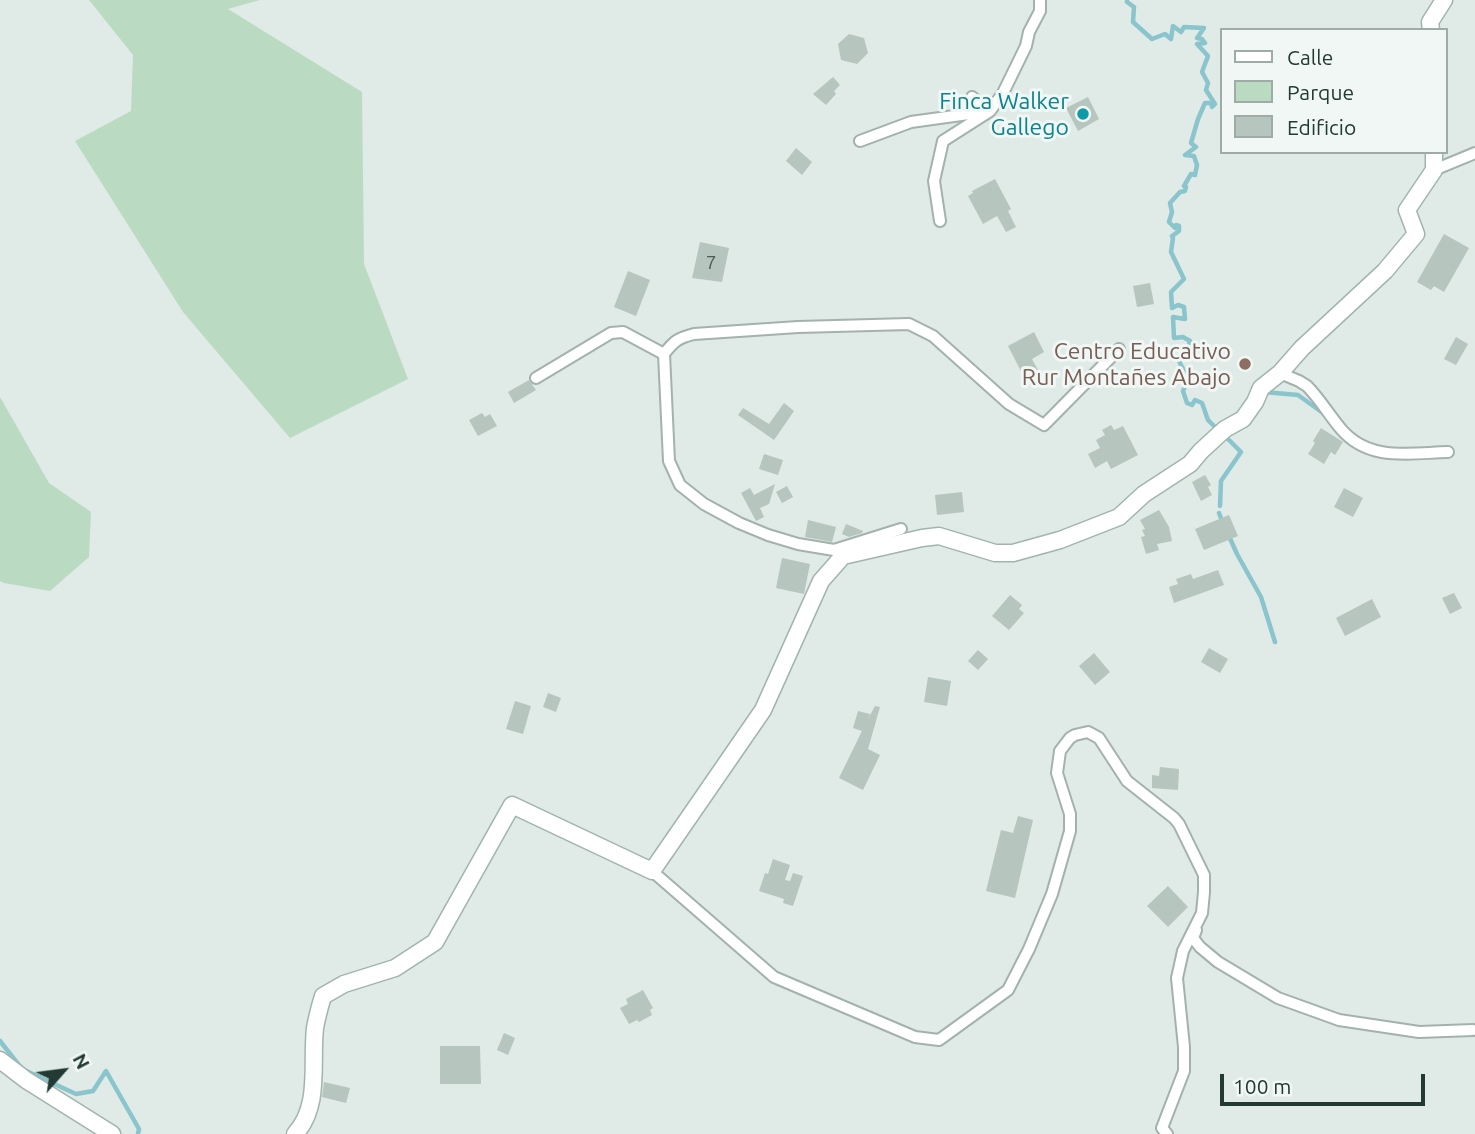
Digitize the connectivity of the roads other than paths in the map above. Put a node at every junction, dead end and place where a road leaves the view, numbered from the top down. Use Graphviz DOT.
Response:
graph roads {
  1 [pos="1040,0"];
  2 [pos="1444,0"];
  3 [pos="1431,28"];
  4 [pos="972,97"];
  5 [pos="990,111"];
  6 [pos="860,141"];
  7 [pos="1475,153"];
  8 [pos="1434,154"];
  9 [pos="1434,170"];
  10 [pos="940,221"];
  11 [pos="1119,349"];
  12 [pos="664,354"];
  13 [pos="1280,373"];
  14 [pos="536,378"];
  15 [pos="1448,452"];
  16 [pos="901,529"];
  17 [pos="839,553"];
  18 [pos="652,871"];
  19 [pos="1198,924"];
  20 [pos="1473,1030"];
  21 [pos="0,1060"];
  22 [pos="1162,1132"];
  23 [pos="112,1134"];
  24 [pos="295,1134"];
  1 -- 5 [label="street"];
  2 -- 3 [label="street"];
  4 -- 5 [label="street"];
  5 -- 6 [label="street"];
  5 -- 10 [label="street"];
  7 -- 9 [label="street"];
  8 -- 9 [label="street"];
  9 -- 13 [label="street"];
  11 -- 12 [label="street"];
  12 -- 14 [label="street"];
  12 -- 17 [label="street"];
  13 -- 15 [label="street"];
  13 -- 17 [label="street"];
  16 -- 17 [label="street"];
  17 -- 18 [label="street"];
  18 -- 19 [label="street"];
  18 -- 24 [label="street"];
  19 -- 20 [label="street"];
  19 -- 22 [label="street"];
  21 -- 23 [label="street"];
}
